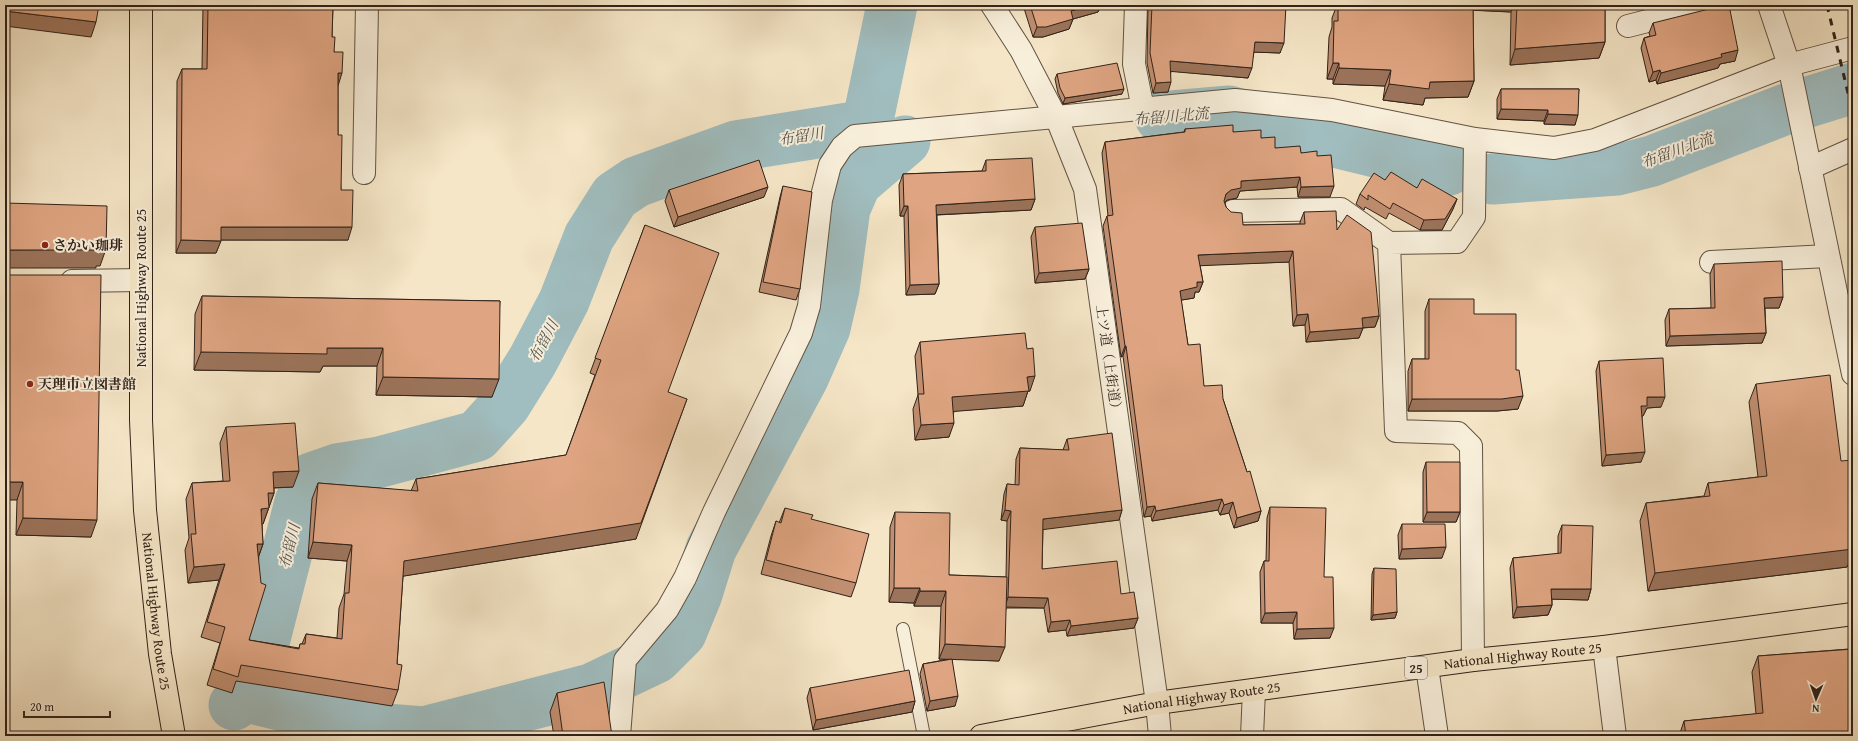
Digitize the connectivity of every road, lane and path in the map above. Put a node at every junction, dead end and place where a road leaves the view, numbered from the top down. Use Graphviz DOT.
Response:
graph roads {
  1 [pos="141,5"];
  2 [pos="367,5"];
  3 [pos="992,5"];
  4 [pos="1136,5"];
  5 [pos="1710,5"];
  6 [pos="1770,5"];
  7 [pos="1628,26"];
  8 [pos="1853,48"];
  9 [pos="1791,71"];
  10 [pos="1143,109"];
  11 [pos="1056,118"];
  12 [pos="1475,139"];
  13 [pos="1853,149"];
  14 [pos="1810,168"];
  15 [pos="364,172"];
  16 [pos="1233,211"];
  17 [pos="1389,244"];
  18 [pos="1828,256"];
  19 [pos="1711,262"];
  20 [pos="141,280"];
  21 [pos="50,281"];
  22 [pos="1853,374"];
  23 [pos="1853,614"];
  24 [pos="903,629"];
  25 [pos="1604,647"];
  26 [pos="1473,660"];
  27 [pos="1427,667"];
  28 [pos="1254,690"];
  29 [pos="1157,703"];
  30 [pos="174,736"];
  31 [pos="619,736"];
  32 [pos="924,736"];
  33 [pos="981,736"];
  34 [pos="1160,736"];
  35 [pos="1252,736"];
  36 [pos="1437,736"];
  37 [pos="1615,736"];
  1 -- 20 [label="highway, National Highway Route 25"];
  2 -- 15 [label="street"];
  3 -- 11 [label="street, 上ツ道（上街道）"];
  4 -- 10 [label="street"];
  5 -- 7 [label="street"];
  6 -- 9 [label="street"];
  8 -- 9 [label="street"];
  9 -- 12 [label="street"];
  9 -- 14 [label="street"];
  10 -- 11 [label="street"];
  10 -- 12 [label="street"];
  11 -- 29 [label="street, 上ツ道（上街道）"];
  11 -- 31 [label="street"];
  12 -- 17 [label="street"];
  13 -- 14 [label="street"];
  14 -- 18 [label="street"];
  16 -- 17 [label="street"];
  17 -- 26 [label="street"];
  18 -- 19 [label="street"];
  18 -- 22 [label="street"];
  20 -- 21 [label="street"];
  20 -- 30 [label="highway, National Highway Route 25"];
  23 -- 25 [label="highway, National Highway Route 25 / 25"];
  24 -- 32 [label="lane"];
  25 -- 26 [label="highway, National Highway Route 25 / 25"];
  25 -- 37 [label="street"];
  26 -- 27 [label="highway, National Highway Route 25 / 25"];
  27 -- 28 [label="highway, National Highway Route 25 / 25"];
  27 -- 36 [label="street"];
  28 -- 29 [label="highway, National Highway Route 25 / 25"];
  28 -- 35 [label="street"];
  29 -- 33 [label="highway, National Highway Route 25 / 25"];
  29 -- 34 [label="street, 上ツ道（上街道）"];
}
